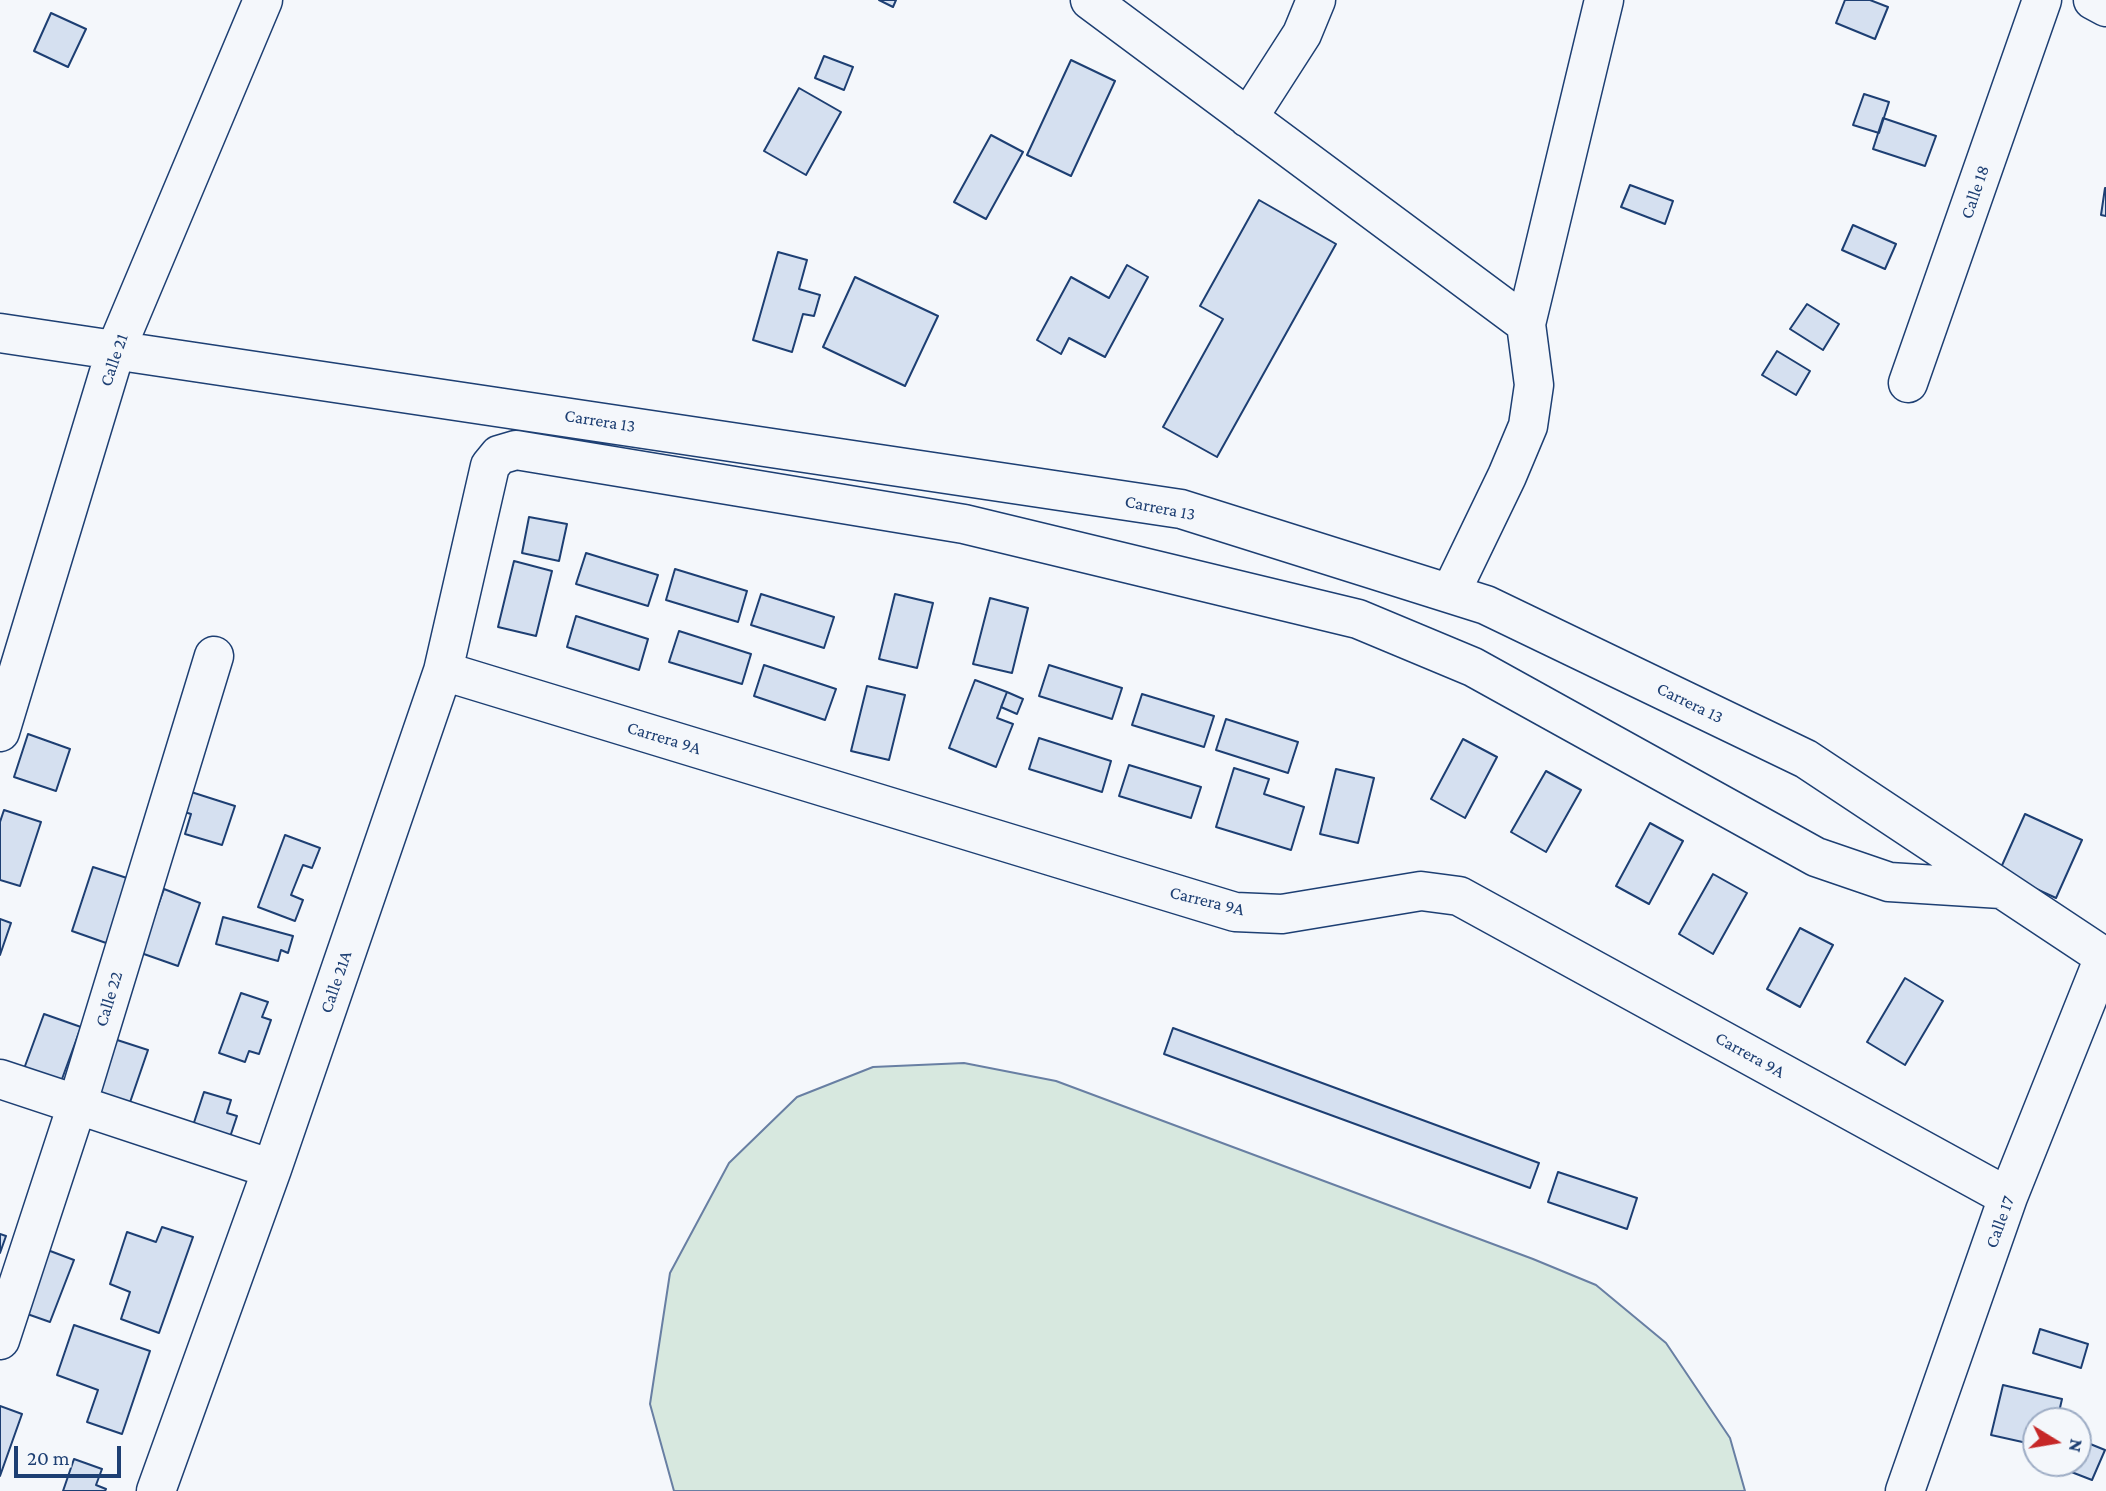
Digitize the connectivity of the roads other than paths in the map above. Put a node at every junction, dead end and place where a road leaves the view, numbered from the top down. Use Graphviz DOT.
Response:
graph roads {
  1 [pos="263,0"];
  2 [pos="1090,0"];
  3 [pos="1316,0"];
  4 [pos="2042,0"];
  5 [pos="2093,0"];
  6 [pos="2106,7"];
  7 [pos="1601,10"];
  8 [pos="1248,118"];
  9 [pos="1526,324"];
  10 [pos="0,332"];
  11 [pos="116,349"];
  12 [pos="1908,383"];
  13 [pos="1451,592"];
  14 [pos="214,656"];
  15 [pos="443,671"];
  16 [pos="0,732"];
  17 [pos="2001,889"];
  18 [pos="2105,958"];
  19 [pos="0,1079"];
  20 [pos="77,1105"];
  21 [pos="272,1169"];
  22 [pos="2008,1197"];
  23 [pos="0,1340"];
  24 [pos="156,1491"];
  25 [pos="1905,1491"];
  1 -- 11 [label="street, Calle 21"];
  2 -- 8 [label="street"];
  3 -- 8 [label="street"];
  4 -- 12 [label="street, Calle 18"];
  5 -- 6 [label="street"];
  7 -- 9 [label="street"];
  8 -- 9 [label="street"];
  9 -- 13 [label="street"];
  10 -- 11 [label="street, Carrera 13"];
  11 -- 13 [label="street, Carrera 13"];
  11 -- 16 [label="street, Calle 21"];
  13 -- 17 [label="street, Carrera 13"];
  14 -- 20 [label="street, Calle 22"];
  15 -- 17 [label="street, Calle 21A"];
  15 -- 21 [label="street, Calle 21A"];
  15 -- 22 [label="street, Carrera 9A"];
  17 -- 18 [label="street, Carrera 13"];
  18 -- 22 [label="street, Calle 17"];
  19 -- 20 [label="street"];
  20 -- 21 [label="street"];
  20 -- 23 [label="street, Calle 22"];
  21 -- 24 [label="street, Calle 21A"];
  22 -- 25 [label="street, Calle 17"];
}
